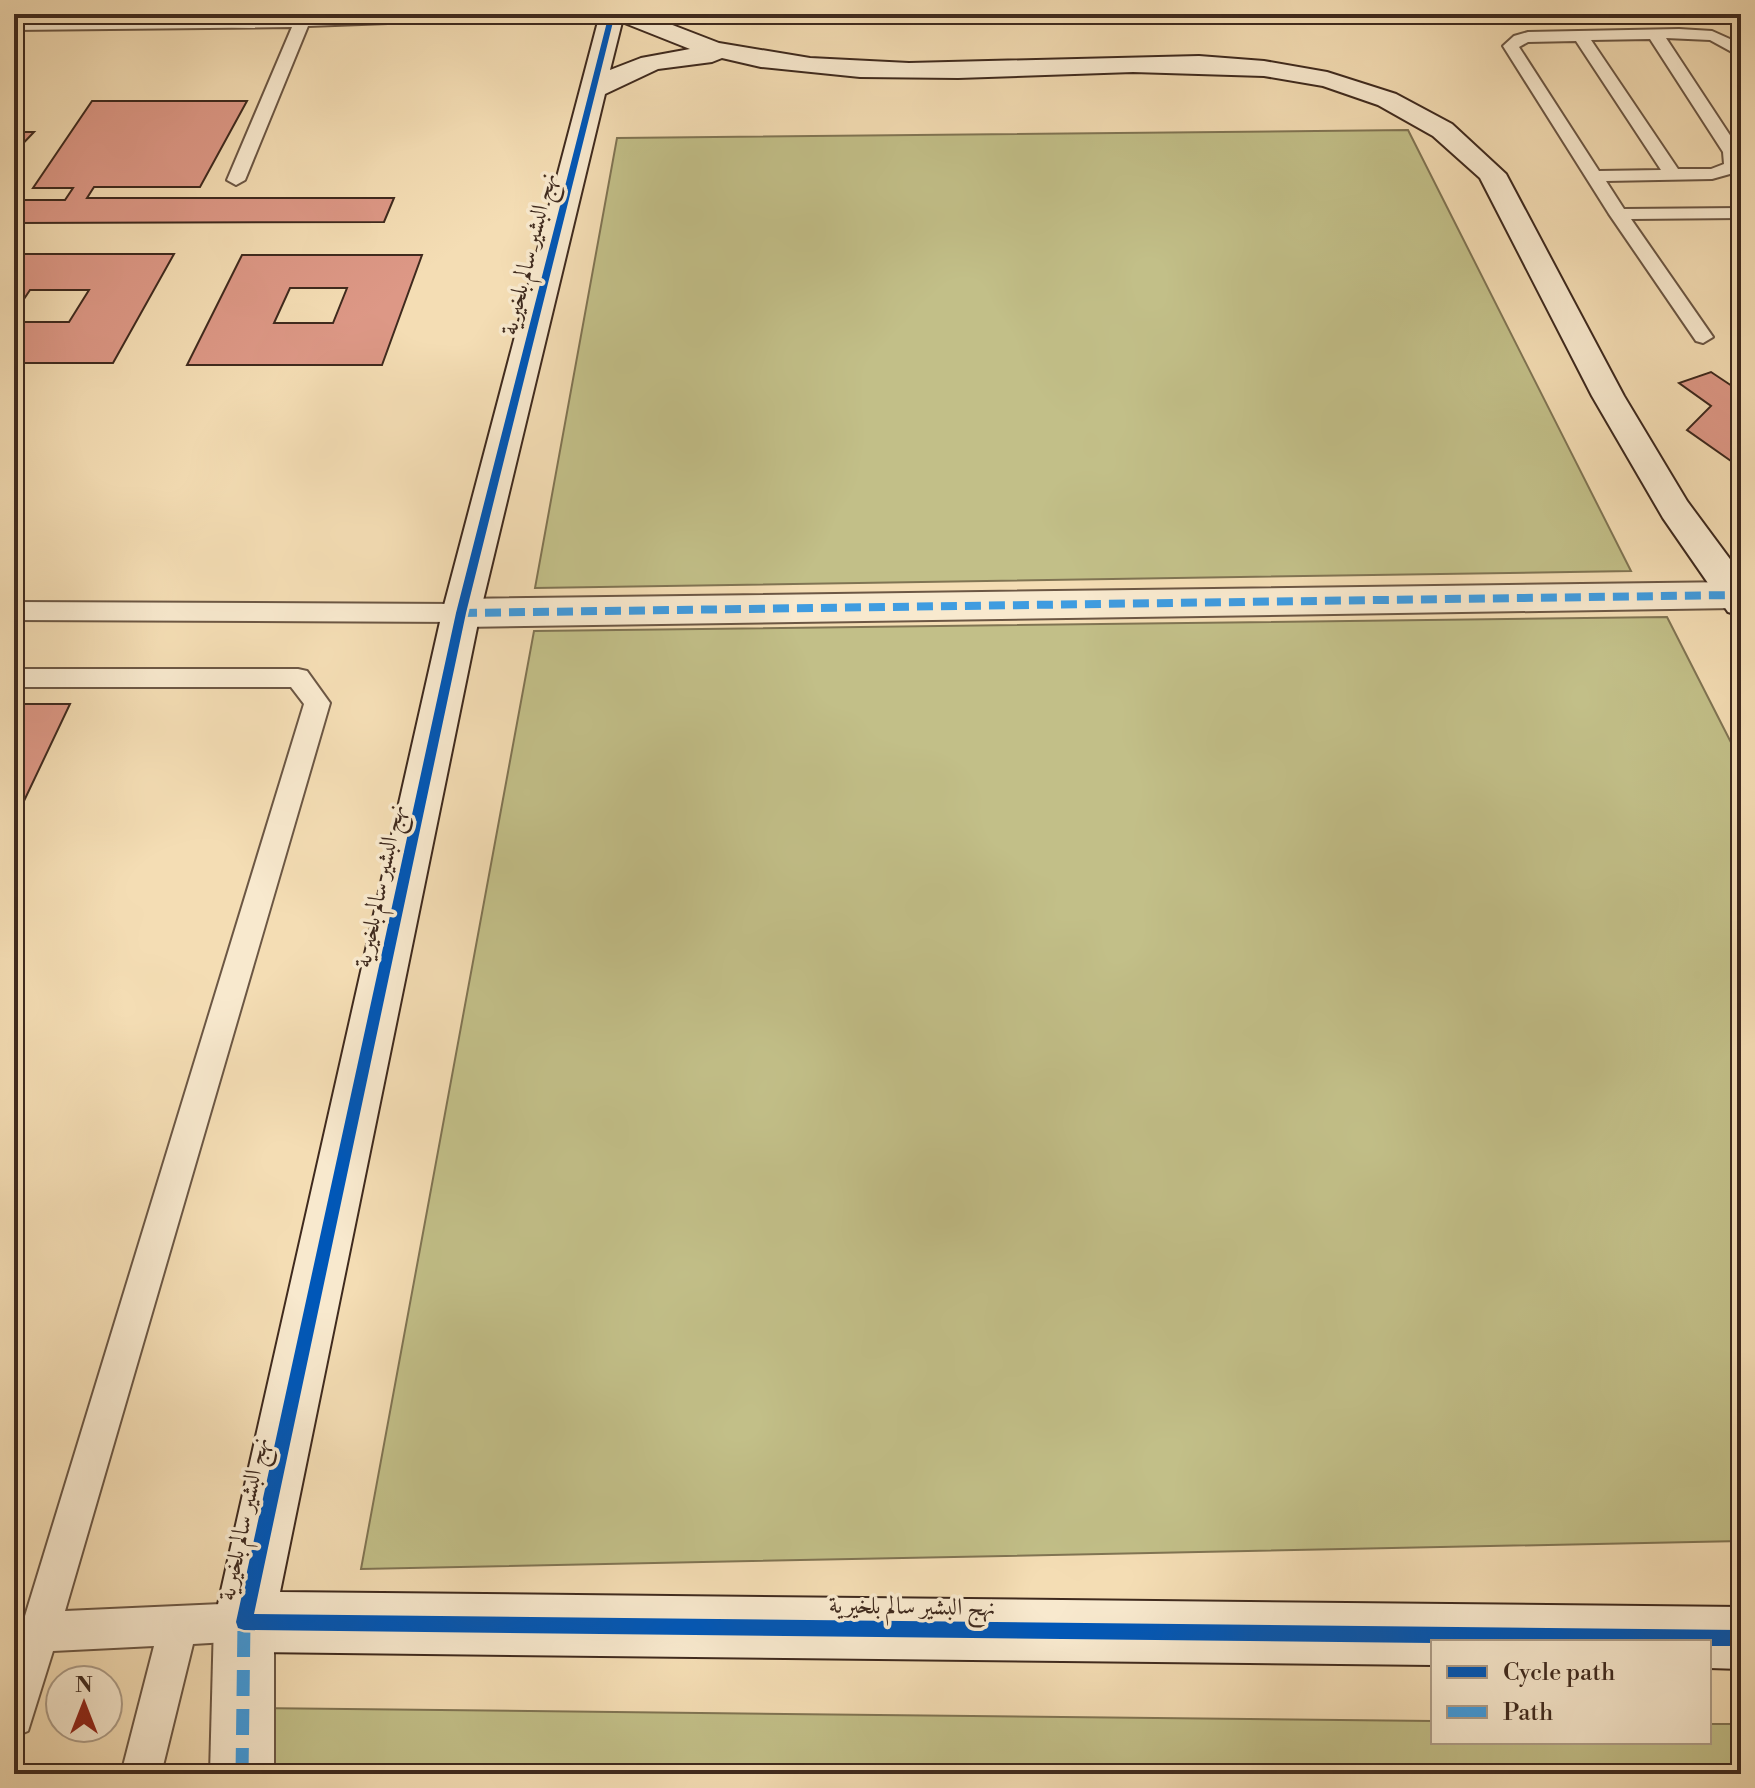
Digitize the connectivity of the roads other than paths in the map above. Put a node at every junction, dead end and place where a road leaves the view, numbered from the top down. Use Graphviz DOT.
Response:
graph roads {
  1 [pos="495,14"];
  2 [pos="612,14"];
  3 [pos="625,14"];
  4 [pos="671,14"];
  5 [pos="303,18"];
  6 [pos="14,25"];
  7 [pos="1655,34"];
  8 [pos="1581,37"];
  9 [pos="735,52"];
  10 [pos="1741,52"];
  11 [pos="594,90"];
  12 [pos="1596,176"];
  13 [pos="1674,176"];
  14 [pos="236,180"];
  15 [pos="1741,213"];
  16 [pos="1618,214"];
  17 [pos="1703,337"];
  18 [pos="1738,598"];
  19 [pos="14,611"];
  20 [pos="461,613"];
  21 [pos="15,678"];
  22 [pos="244,1622"];
  23 [pos="178,1626"];
  24 [pos="41,1632"];
  25 [pos="1741,1638"];
  26 [pos="14,1717"];
  27 [pos="141,1774"];
  28 [pos="242,1774"];
  1 -- 5 [label="lane"];
  2 -- 11 [label="street, نهج البشير سالم بلخيرية"];
  3 -- 9 [label="street"];
  4 -- 9 [label="street"];
  5 -- 6 [label="lane"];
  5 -- 14 [label="lane"];
  7 -- 8 [label="lane"];
  7 -- 10 [label="lane"];
  7 -- 13 [label="lane"];
  8 -- 12 [label="lane"];
  8 -- 13 [label="lane"];
  9 -- 11 [label="street"];
  9 -- 18 [label="street"];
  11 -- 20 [label="street, نهج البشير سالم بلخيرية"];
  12 -- 13 [label="lane"];
  12 -- 16 [label="lane"];
  15 -- 16 [label="lane"];
  16 -- 17 [label="lane"];
  18 -- 20 [label="street"];
  19 -- 20 [label="lane"];
  20 -- 22 [label="street, نهج البشير سالم بلخيرية"];
  21 -- 24 [label="lane"];
  22 -- 23 [label="lane"];
  22 -- 25 [label="street, نهج البشير سالم بلخيرية"];
  22 -- 28 [label="street, نهج البشير سالم بلخيرية"];
  23 -- 24 [label="lane"];
  23 -- 27 [label="lane"];
  24 -- 26 [label="lane"];
}
